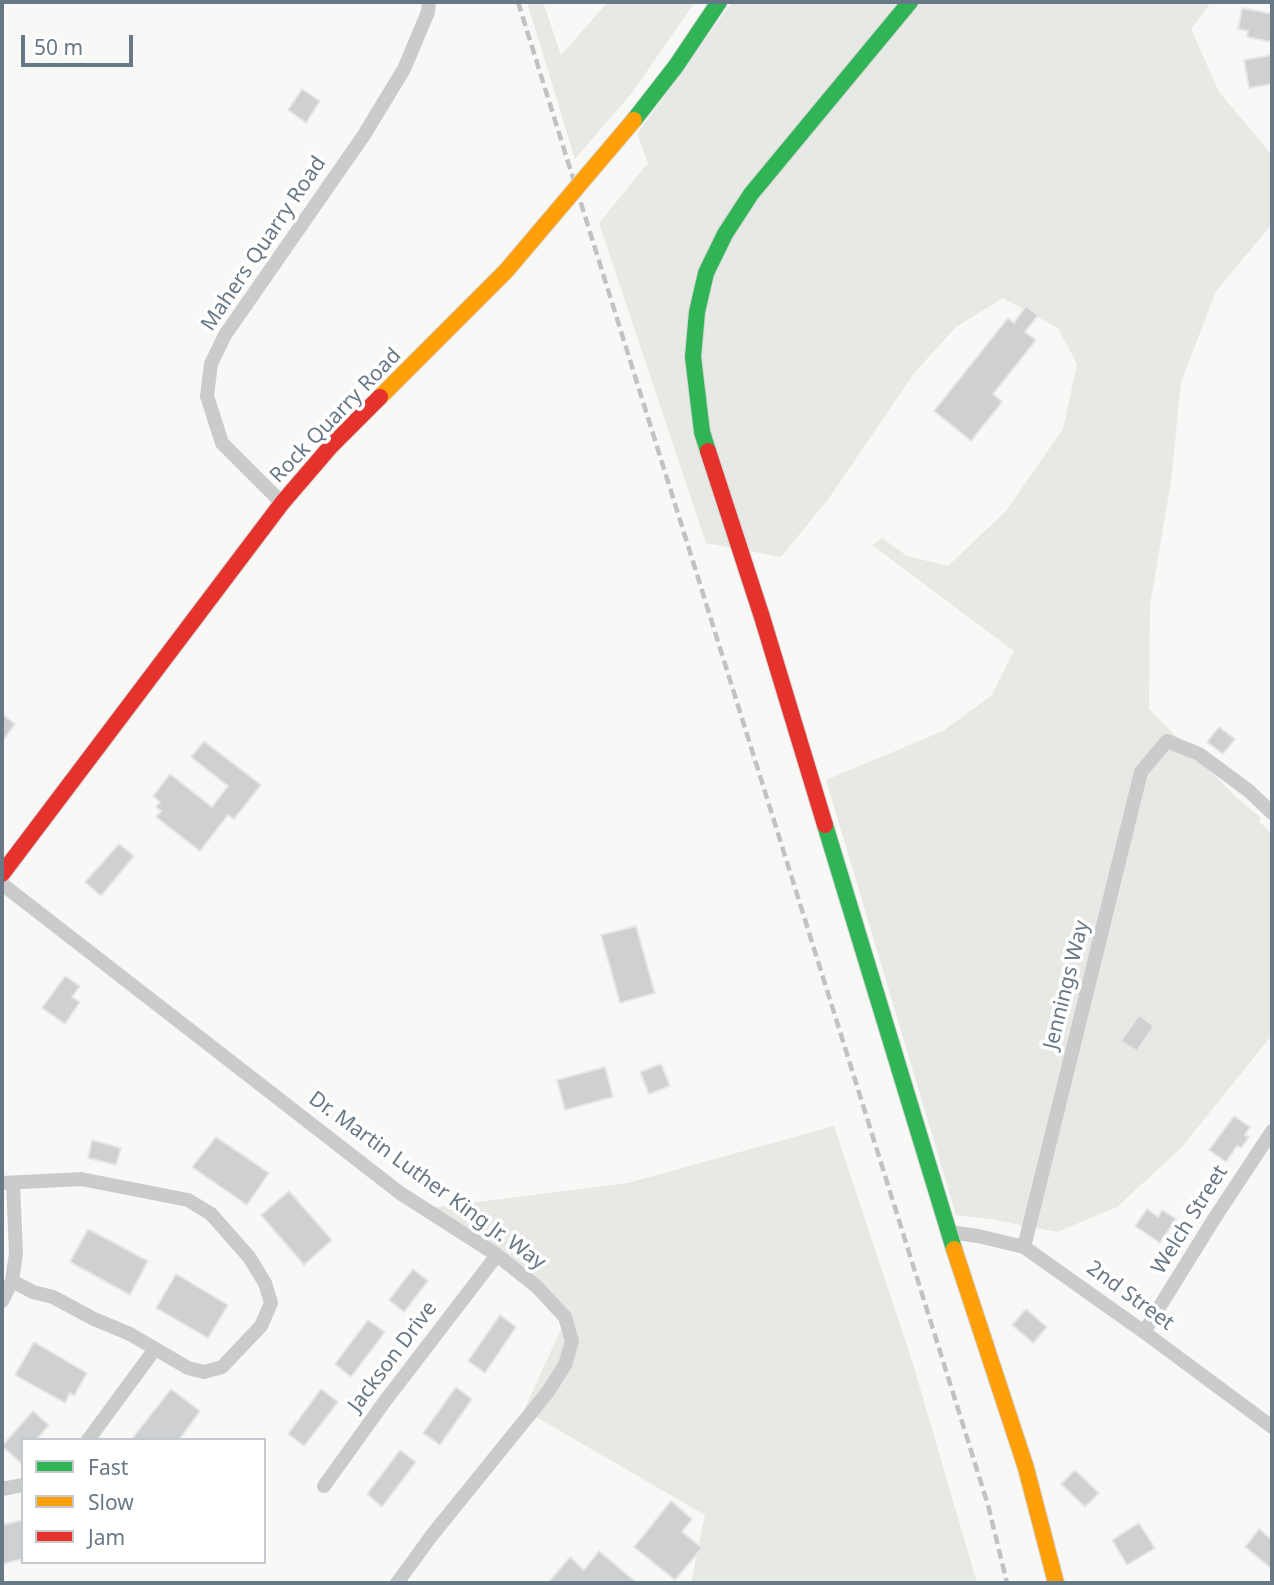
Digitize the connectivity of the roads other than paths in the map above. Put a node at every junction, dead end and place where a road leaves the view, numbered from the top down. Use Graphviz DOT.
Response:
graph roads {
  1 [pos="429,2"];
  2 [pos="719,2"];
  3 [pos="910,2"];
  4 [pos="282,503"];
  5 [pos="1272,813"];
  6 [pos="2,874"];
  7 [pos="2,884"];
  8 [pos="1272,1131"];
  9 [pos="7,1183"];
  10 [pos="949,1232"];
  11 [pos="1024,1247"];
  12 [pos="497,1255"];
  13 [pos="12,1281"];
  14 [pos="2,1301"];
  15 [pos="1144,1332"];
  16 [pos="155,1349"];
  17 [pos="1272,1427"];
  18 [pos="90,1438"];
  19 [pos="21,1485"];
  20 [pos="324,1486"];
  21 [pos="2,1489"];
  22 [pos="397,1583"];
  23 [pos="1056,1583"];
  1 -- 4 [label="street, Mahers Quarry Road"];
  2 -- 4 [label="street, Rock Quarry Road, bridge"];
  3 -- 10 [label="street"];
  4 -- 6 [label="street, Rock Quarry Road"];
  5 -- 11 [label="street, Jennings Way"];
  7 -- 12 [label="street, Dr. Martin Luther King Jr. Way"];
  8 -- 15 [label="street, Welch Street"];
  9 -- 13 [label="street"];
  9 -- 16 [label="street"];
  10 -- 11 [label="street, 2nd Street"];
  10 -- 23 [label="street"];
  11 -- 15 [label="street, 2nd Street"];
  12 -- 20 [label="street, Jackson Drive"];
  12 -- 22 [label="street, Dr. Martin Luther King Jr. Way"];
  13 -- 14 [label="street"];
  13 -- 16 [label="street"];
  15 -- 17 [label="street, 2nd Street"];
  16 -- 18 [label="street"];
  19 -- 21 [label="street"];
}
